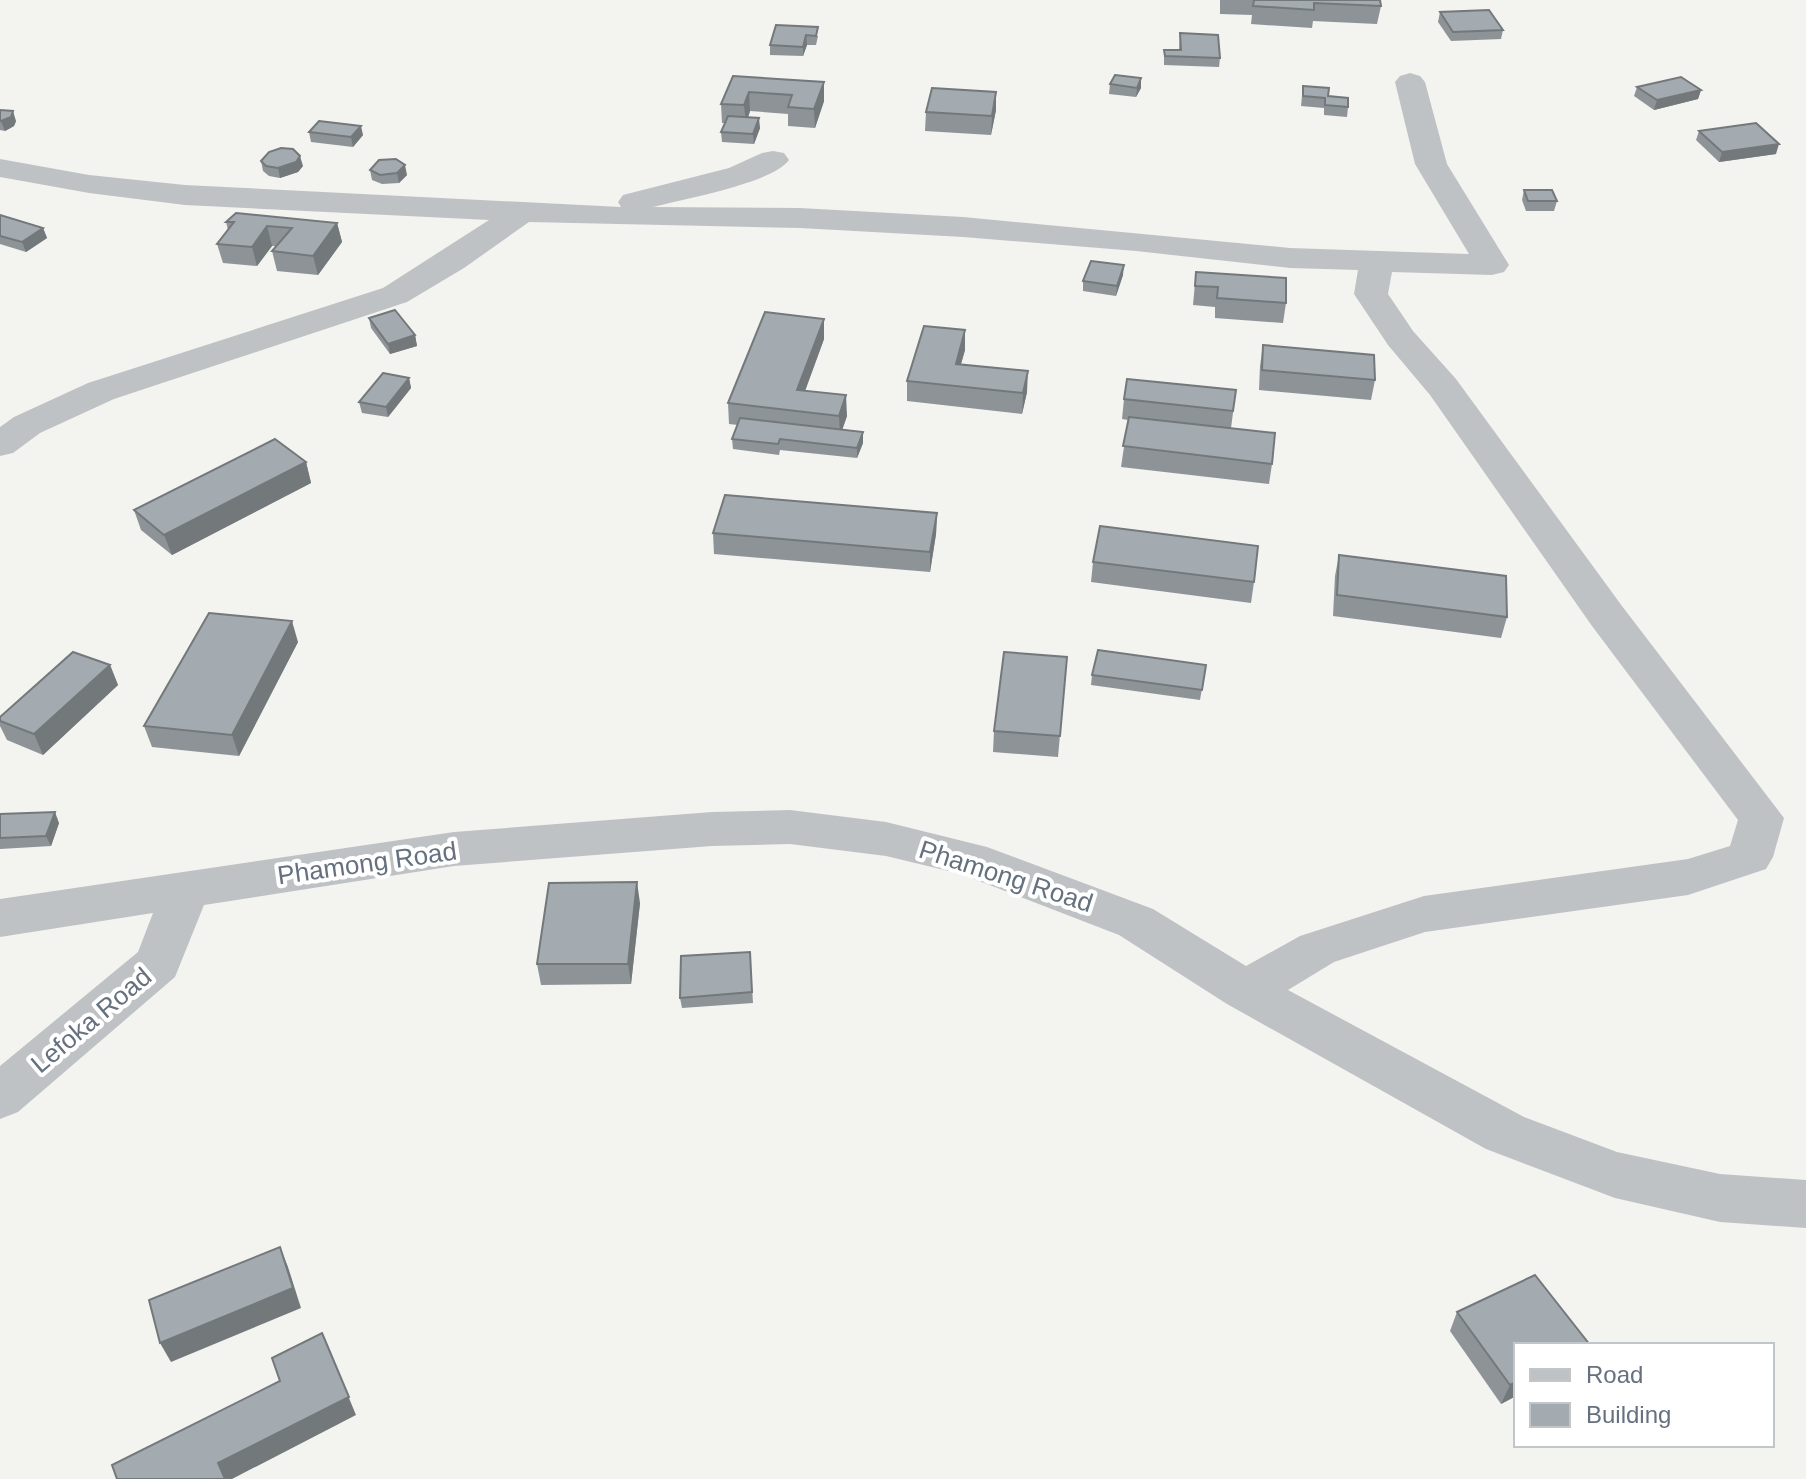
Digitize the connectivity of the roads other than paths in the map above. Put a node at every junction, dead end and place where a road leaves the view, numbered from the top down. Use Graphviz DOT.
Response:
graph roads {
  1 [pos="1410,82"];
  2 [pos="773,160"];
  3 [pos="0,168"];
  4 [pos="522,212"];
  5 [pos="598,216"];
  6 [pos="1377,259"];
  7 [pos="0,445"];
  8 [pos="186,890"];
  9 [pos="0,918"];
  10 [pos="1245,990"];
  11 [pos="0,1097"];
  12 [pos="1806,1204"];
  1 -- 6 [label="street"];
  2 -- 5 [label="street"];
  3 -- 4 [label="street"];
  4 -- 5 [label="street"];
  4 -- 7 [label="street"];
  5 -- 6 [label="street"];
  6 -- 10 [label="street"];
  8 -- 9 [label="street, Phamong Road"];
  8 -- 10 [label="street, Phamong Road"];
  8 -- 11 [label="street, Lefoka Road"];
  10 -- 12 [label="street, Phamong Road"];
}
